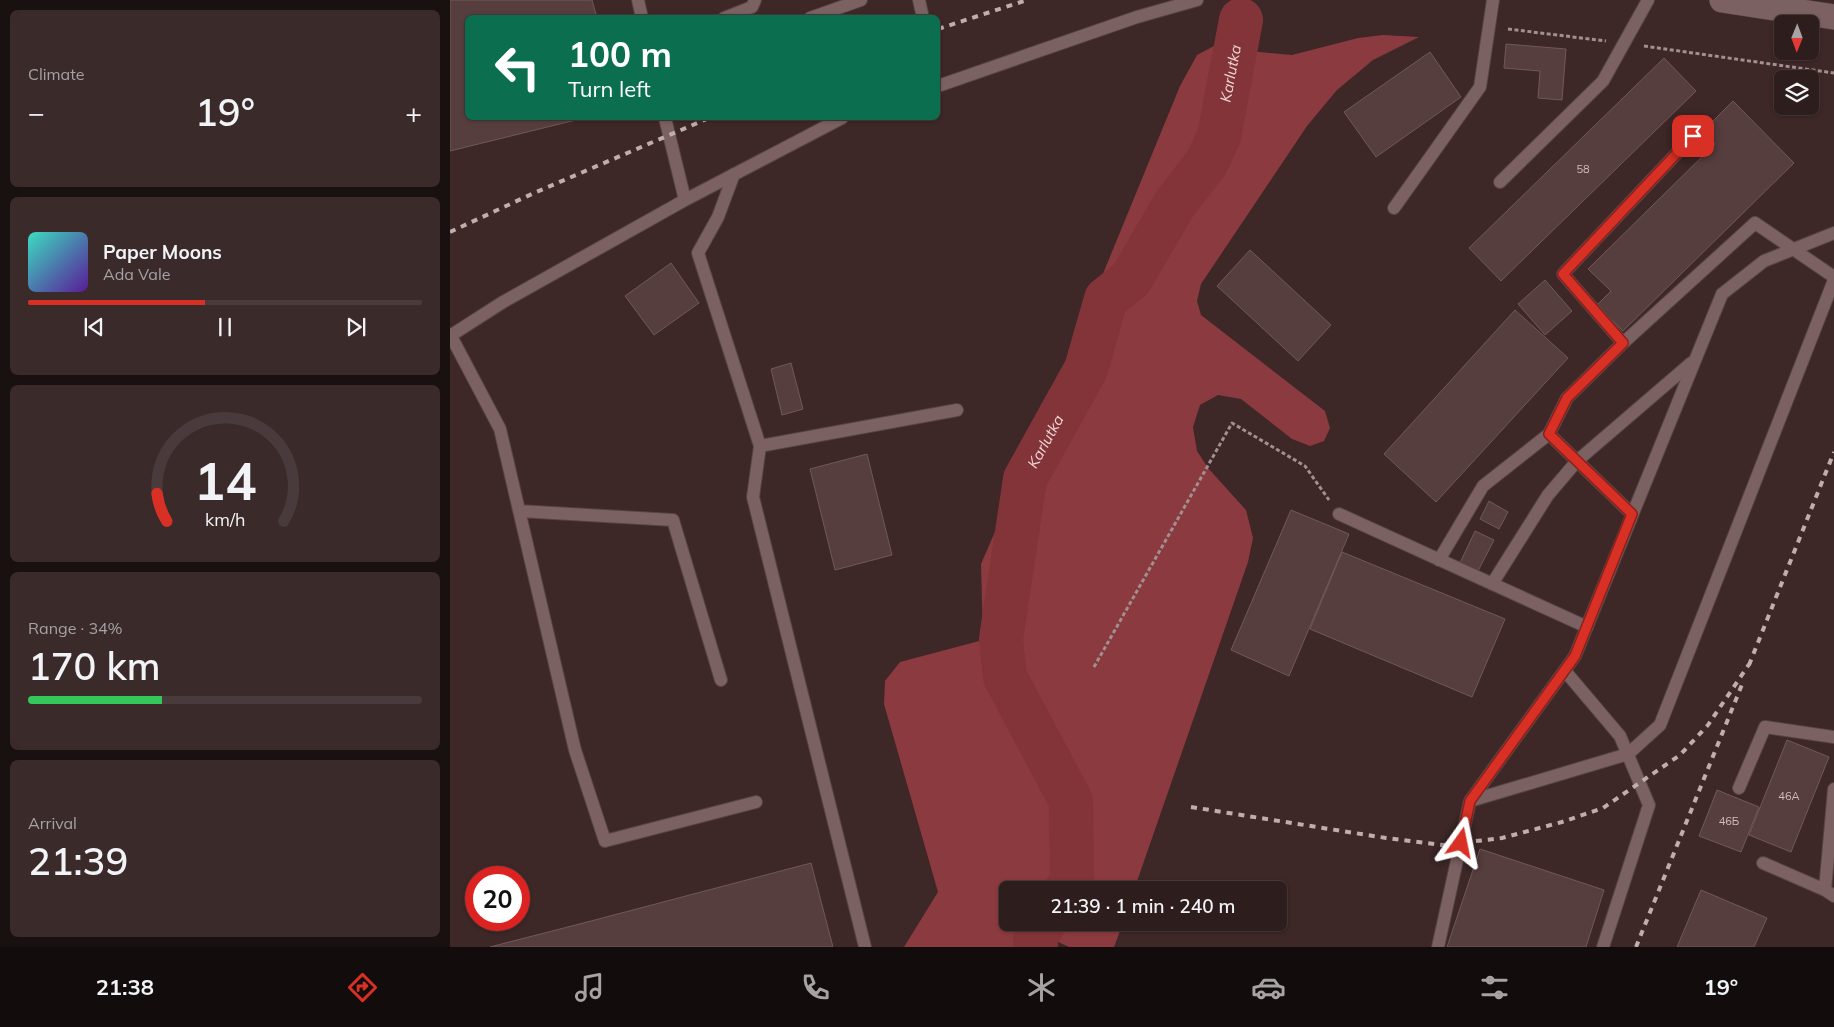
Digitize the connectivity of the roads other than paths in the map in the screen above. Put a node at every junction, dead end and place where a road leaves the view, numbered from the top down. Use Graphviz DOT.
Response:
graph roads {
  1 [pos="638,0"];
  2 [pos="755,0"];
  3 [pos="861,0"];
  4 [pos="919,0"];
  5 [pos="1197,0"];
  6 [pos="1492,0"];
  7 [pos="1648,0"];
  8 [pos="1722,0"];
  9 [pos="641,15"];
  10 [pos="732,15"];
  11 [pos="818,15"];
  12 [pos="922,15"];
  13 [pos="1834,17"];
  14 [pos="940,85"];
  15 [pos="665,120"];
  16 [pos="838,120"];
  17 [pos="1693,136"];
  18 [pos="734,174"];
  19 [pos="1500,182"];
  20 [pos="685,200"];
  21 [pos="1394,208"];
  22 [pos="1834,233"];
  23 [pos="1794,248"];
  24 [pos="1834,279"];
  25 [pos="450,336"];
  26 [pos="1623,343"];
  27 [pos="1694,361"];
  28 [pos="957,410"];
  29 [pos="1549,434"];
  30 [pos="760,446"];
  31 [pos="1577,461"];
  32 [pos="519,511"];
  33 [pos="1339,514"];
  34 [pos="1632,514"];
  35 [pos="1439,560"];
  36 [pos="1492,584"];
  37 [pos="1587,627"];
  38 [pos="1565,671"];
  39 [pos="721,680"];
  40 [pos="1834,737"];
  41 [pos="1628,754"];
  42 [pos="1739,788"];
  43 [pos="1834,789"];
  44 [pos="1470,801"];
  45 [pos="756,802"];
  46 [pos="1763,863"];
  47 [pos="1830,893"];
  48 [pos="865,947"];
  49 [pos="1438,947"];
  50 [pos="1603,947"];
  1 -- 9 [label="lane"];
  2 -- 10 [label="lane"];
  3 -- 11 [label="lane"];
  4 -- 12 [label="lane"];
  5 -- 14 [label="lane"];
  6 -- 21 [label="lane"];
  7 -- 19 [label="lane"];
  8 -- 13 [label="street"];
  15 -- 20 [label="lane"];
  16 -- 18 [label="lane"];
  17 -- 26 [label="lane"];
  18 -- 20 [label="lane"];
  18 -- 30 [label="lane"];
  20 -- 25 [label="lane"];
  22 -- 23 [label="lane"];
  23 -- 24 [label="lane"];
  23 -- 26 [label="lane"];
  23 -- 27 [label="lane"];
  24 -- 41 [label="lane"];
  25 -- 32 [label="lane"];
  26 -- 29 [label="lane"];
  27 -- 31 [label="lane"];
  27 -- 34 [label="lane"];
  28 -- 30 [label="lane"];
  29 -- 31 [label="lane"];
  29 -- 35 [label="lane"];
  30 -- 48 [label="lane"];
  31 -- 34 [label="lane"];
  31 -- 36 [label="lane"];
  32 -- 39 [label="lane"];
  32 -- 45 [label="lane"];
  33 -- 35 [label="lane"];
  34 -- 37 [label="lane"];
  35 -- 36 [label="lane"];
  36 -- 37 [label="lane"];
  37 -- 38 [label="lane"];
  38 -- 41 [label="lane"];
  38 -- 44 [label="lane"];
  40 -- 42 [label="lane"];
  41 -- 44 [label="lane"];
  41 -- 50 [label="lane"];
  43 -- 47 [label="lane"];
  44 -- 49 [label="lane"];
  46 -- 47 [label="lane"];
}
